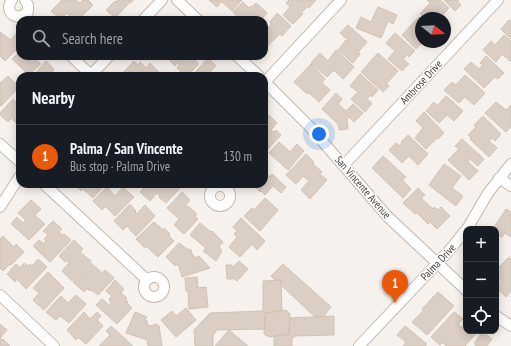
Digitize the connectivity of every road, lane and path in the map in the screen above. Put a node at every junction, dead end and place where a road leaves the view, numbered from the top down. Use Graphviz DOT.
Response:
graph roads {
  1 [pos="12,0"];
  2 [pos="26,0"];
  3 [pos="162,0"];
  4 [pos="177,0"];
  5 [pos="341,0"];
  6 [pos="498,0"];
  7 [pos="16,16"];
  8 [pos="30,16"];
  9 [pos="147,16"];
  10 [pos="194,16"];
  11 [pos="75,60"];
  12 [pos="105,60"];
  13 [pos="241,60"];
  14 [pos="87,72"];
  15 [pos="95,72"];
  16 [pos="254,72"];
  17 [pos="268,75"];
  18 [pos="268,85"];
  19 [pos="0,144"];
  20 [pos="16,158"];
  21 [pos="511,164"];
  22 [pos="344,165"];
  23 [pos="499,178"];
  24 [pos="16,182"];
  25 [pos="511,186"];
  26 [pos="48,188"];
  27 [pos="0,207"];
  28 [pos="468,226"];
  29 [pos="463,233"];
  30 [pos="437,263"];
  31 [pos="147,280"];
  32 [pos="463,287"];
  33 [pos="0,295"];
  34 [pos="499,318"];
  35 [pos="511,326"];
  36 [pos="54,346"];
  37 [pos="359,346"];
  1 -- 7 [label="street"];
  2 -- 8 [label="street"];
  3 -- 9 [label="street"];
  4 -- 10 [label="street"];
  5 -- 17 [label="street"];
  6 -- 22 [label="street, Ambrose Drive"];
  11 -- 14 [label="street"];
  12 -- 15 [label="street"];
  13 -- 16 [label="street, San Vincente Avenue"];
  18 -- 22 [label="street, San Vincente Avenue"];
  19 -- 20 [label="street"];
  21 -- 23 [label="street, Palma Drive"];
  22 -- 30 [label="street, San Vincente Avenue"];
  23 -- 25 [label="street"];
  23 -- 28 [label="street, Palma Drive"];
  24 -- 27 [label="street"];
  26 -- 31 [label="street"];
  29 -- 30 [label="street, Palma Drive"];
  30 -- 32 [label="street, San Vincente Avenue"];
  30 -- 37 [label="street, Palma Drive"];
  33 -- 36 [label="street"];
  34 -- 35 [label="street"];
}
